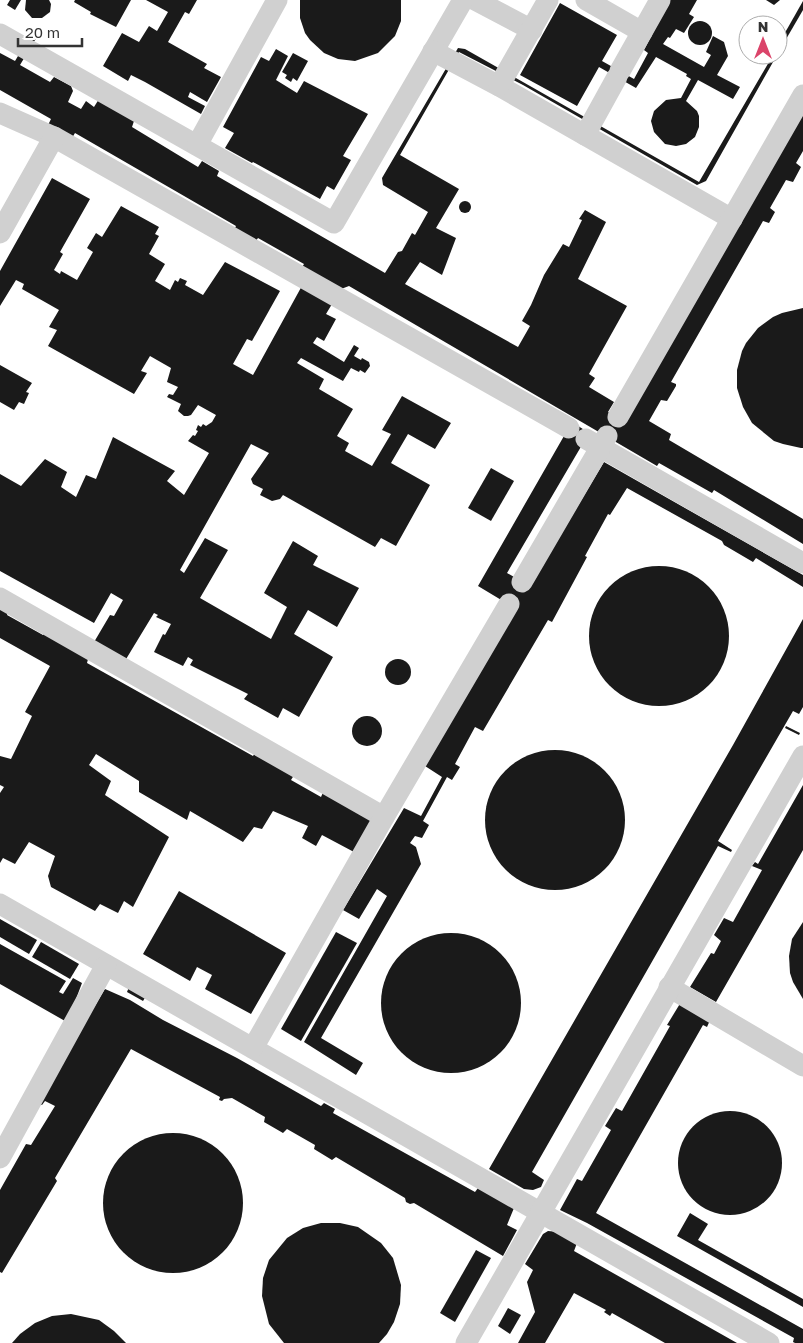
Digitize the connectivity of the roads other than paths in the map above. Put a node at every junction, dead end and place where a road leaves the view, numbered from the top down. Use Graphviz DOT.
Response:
graph roads {
  1 [pos="277,0"];
  2 [pos="463,0"];
  3 [pos="475,0"];
  4 [pos="548,0"];
  5 [pos="586,0"];
  6 [pos="660,0"];
  7 [pos="532,30"];
  8 [pos="642,32"];
  9 [pos="0,34"];
  10 [pos="433,51"];
  11 [pos="499,86"];
  12 [pos="803,95"];
  13 [pos="0,113"];
  14 [pos="585,135"];
  15 [pos="54,137"];
  16 [pos="196,145"];
  17 [pos="732,219"];
  18 [pos="0,232"];
  19 [pos="618,418"];
  20 [pos="590,438"];
  21 [pos="803,563"];
  22 [pos="522,582"];
  23 [pos="0,598"];
  24 [pos="509,604"];
  25 [pos="803,756"];
  26 [pos="384,817"];
  27 [pos="0,904"];
  28 [pos="106,965"];
  29 [pos="670,987"];
  30 [pos="253,1048"];
  31 [pos="803,1066"];
  32 [pos="0,1158"];
  33 [pos="540,1212"];
  34 [pos="466,1343"];
  35 [pos="769,1343"];
  1 -- 16 [label="lane"];
  2 -- 10 [label="lane"];
  3 -- 7 [label="lane"];
  4 -- 7 [label="lane"];
  5 -- 8 [label="lane"];
  6 -- 8 [label="lane"];
  7 -- 11 [label="lane"];
  8 -- 14 [label="lane"];
  9 -- 16 [label="lane"];
  10 -- 11 [label="lane"];
  10 -- 16 [label="lane"];
  11 -- 14 [label="lane"];
  12 -- 17 [label="lane"];
  13 -- 15 [label="lane"];
  14 -- 17 [label="lane"];
  15 -- 18 [label="lane"];
  15 -- 20 [label="lane"];
  17 -- 19 [label="lane"];
  20 -- 21 [label="lane"];
  20 -- 22 [label="lane"];
  23 -- 26 [label="lane"];
  24 -- 26 [label="lane"];
  25 -- 29 [label="lane"];
  26 -- 30 [label="lane"];
  27 -- 28 [label="lane"];
  28 -- 30 [label="lane"];
  28 -- 32 [label="lane"];
  29 -- 31 [label="lane"];
  29 -- 33 [label="lane"];
  30 -- 33 [label="lane"];
  33 -- 34 [label="lane"];
  33 -- 35 [label="lane"];
}
